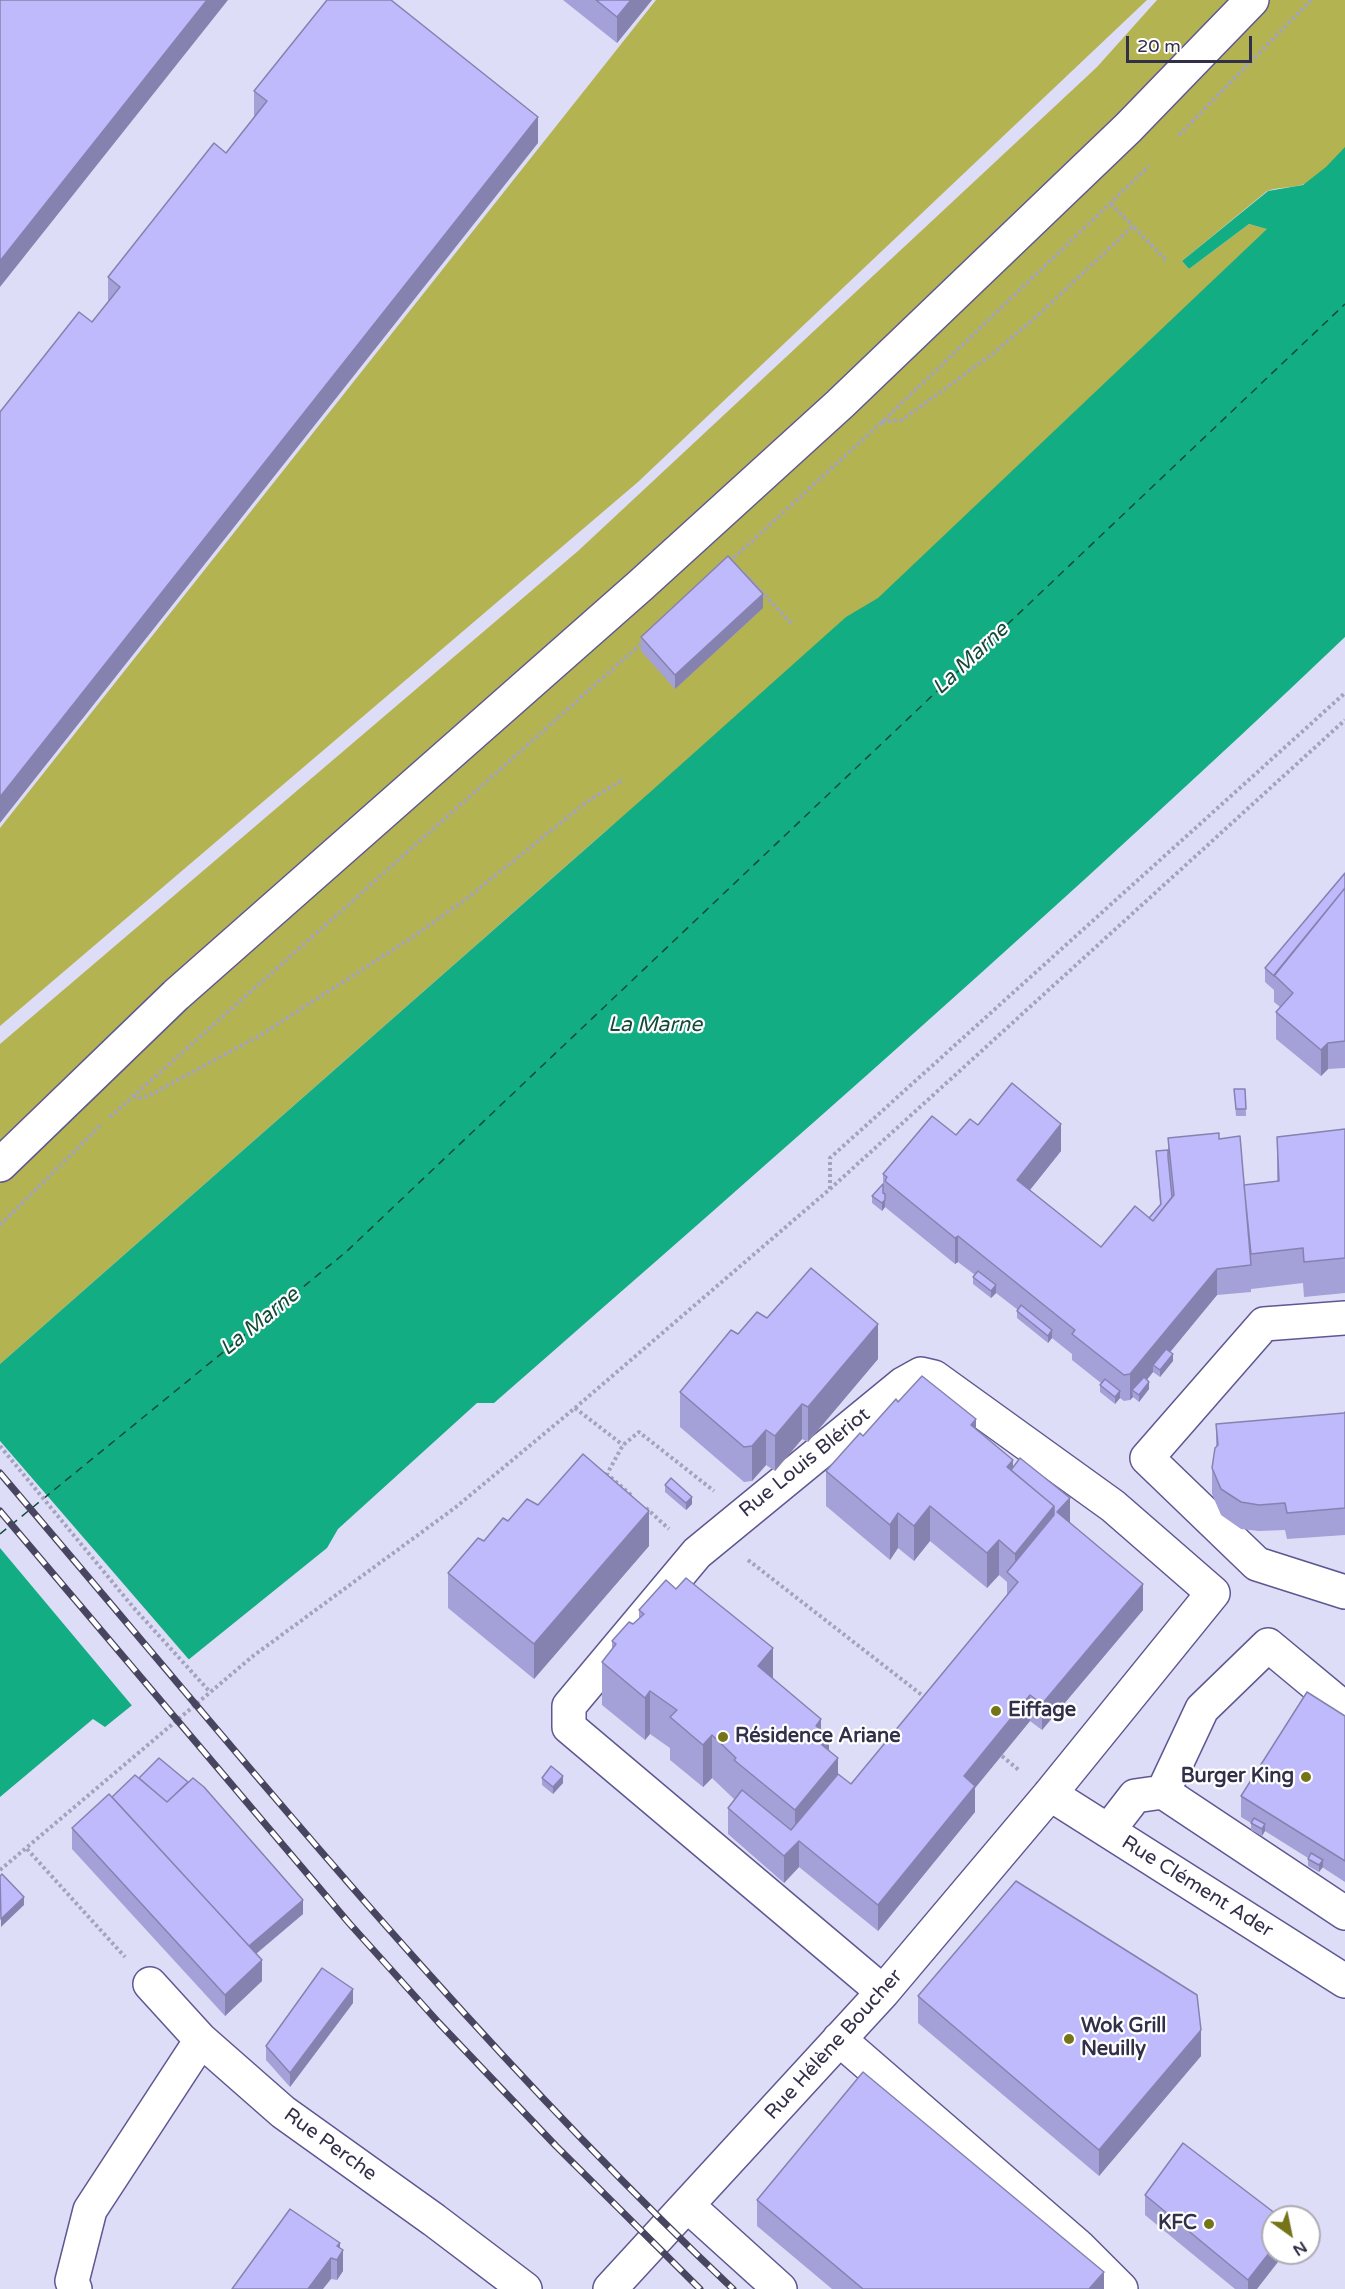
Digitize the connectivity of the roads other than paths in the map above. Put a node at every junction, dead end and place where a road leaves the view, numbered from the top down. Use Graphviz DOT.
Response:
graph roads {
  1 [pos="1252,0"];
  2 [pos="0,1165"];
  3 [pos="1345,1318"];
  4 [pos="1345,1592"];
  5 [pos="1345,1709"];
  6 [pos="1163,1792"];
  7 [pos="1050,1794"];
  8 [pos="1108,1831"];
  9 [pos="1345,1913"];
  10 [pos="1345,1981"];
  11 [pos="150,1984"];
  12 [pos="883,1992"];
  13 [pos="839,2039"];
  14 [pos="201,2040"];
  15 [pos="687,2205"];
  16 [pos="75,2289"];
  17 [pos="525,2289"];
  18 [pos="610,2289"];
  19 [pos="780,2289"];
  20 [pos="1121,2289"];
  1 -- 2 [label="street"];
  3 -- 4 [label="street"];
  5 -- 6 [label="street"];
  6 -- 8 [label="street"];
  6 -- 9 [label="street"];
  7 -- 8 [label="street, Rue Clément Ader"];
  7 -- 12 [label="street, Rue Hélène Boucher"];
  7 -- 12 [label="street, Rue Louis Blériot"];
  8 -- 10 [label="street, Rue Clément Ader"];
  11 -- 14 [label="street, Rue Perche"];
  12 -- 13 [label="street, Rue Hélène Boucher"];
  13 -- 15 [label="street, Rue Hélène Boucher"];
  13 -- 20 [label="street"];
  14 -- 16 [label="street"];
  14 -- 17 [label="street, Rue Perche"];
  15 -- 18 [label="street, Rue Hélène Boucher"];
  15 -- 19 [label="street"];
}
